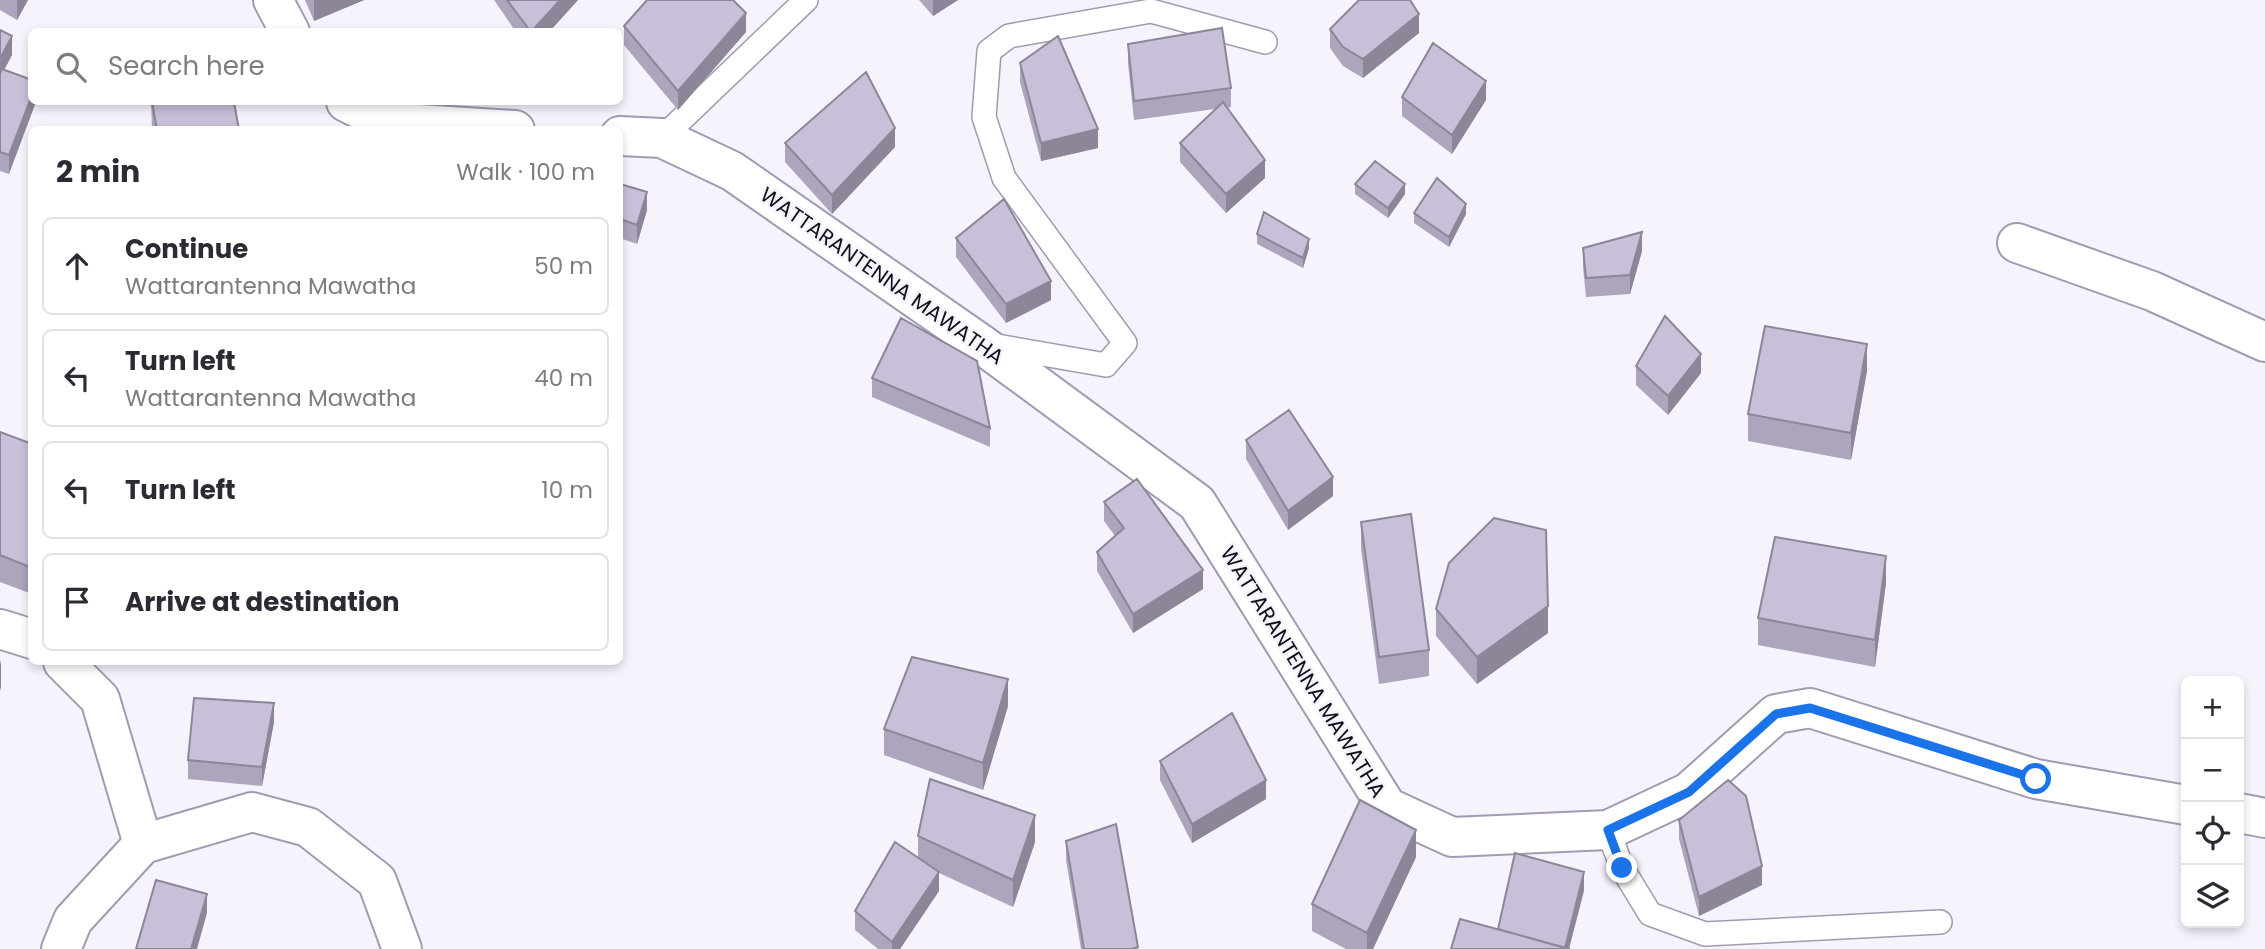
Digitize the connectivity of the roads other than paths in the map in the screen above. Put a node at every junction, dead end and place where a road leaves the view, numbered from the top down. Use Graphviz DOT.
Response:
graph roads {
  1 [pos="273,0"];
  2 [pos="806,0"];
  3 [pos="288,28"];
  4 [pos="1265,42"];
  5 [pos="351,105"];
  6 [pos="389,126"];
  7 [pos="623,136"];
  8 [pos="662,138"];
  9 [pos="2017,243"];
  10 [pos="2265,342"];
  11 [pos="981,344"];
  12 [pos="0,629"];
  13 [pos="28,638"];
  14 [pos="66,665"];
  15 [pos="2181,804"];
  16 [pos="2244,814"];
  17 [pos="2265,818"];
  18 [pos="1608,830"];
  19 [pos="143,844"];
  20 [pos="1940,922"];
  21 [pos="61,949"];
  22 [pos="402,949"];
  1 -- 3 [label="street"];
  2 -- 8 [label="lane"];
  4 -- 11 [label="lane"];
  5 -- 6 [label="street"];
  7 -- 8 [label="street, WATTARANTENNA MAWATHA"];
  8 -- 11 [label="street, WATTARANTENNA MAWATHA"];
  9 -- 10 [label="street"];
  11 -- 18 [label="street, WATTARANTENNA MAWATHA"];
  12 -- 13 [label="street"];
  14 -- 19 [label="street"];
  15 -- 18 [label="street, WATTARANTENNA MAWATHA"];
  16 -- 17 [label="street"];
  18 -- 20 [label="lane"];
  19 -- 21 [label="street"];
  19 -- 22 [label="street"];
}
